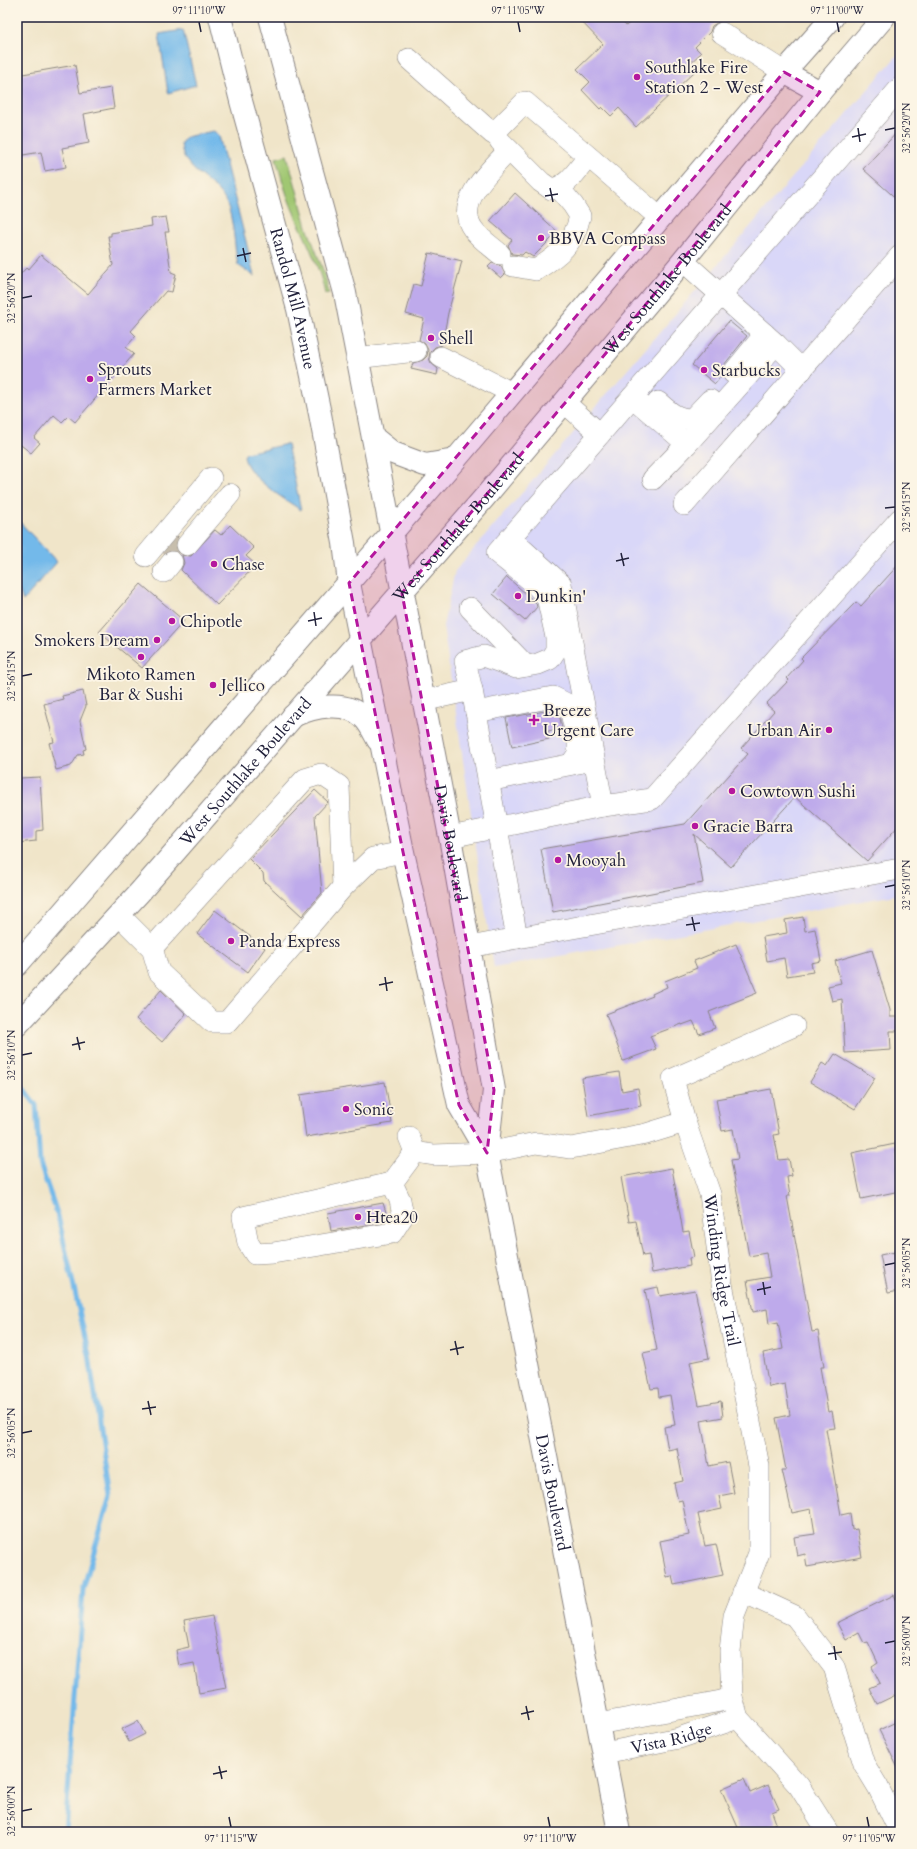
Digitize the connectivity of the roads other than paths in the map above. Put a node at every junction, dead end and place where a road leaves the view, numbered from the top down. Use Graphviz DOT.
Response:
graph roads {
  1 [pos="220,17"];
  2 [pos="270,17"];
  3 [pos="884,17"];
  4 [pos="828,19"];
  5 [pos="722,33"];
  6 [pos="409,59"];
  7 [pos="784,72"];
  8 [pos="900,88"];
  9 [pos="820,92"];
  10 [pos="493,134"];
  11 [pos="509,150"];
  12 [pos="588,157"];
  13 [pos="559,188"];
  14 [pos="660,218"];
  15 [pos="900,256"];
  16 [pos="683,261"];
  17 [pos="721,295"];
  18 [pos="771,339"];
  19 [pos="416,351"];
  20 [pos="441,357"];
  21 [pos="356,358"];
  22 [pos="802,370"];
  23 [pos="637,392"];
  24 [pos="512,393"];
  25 [pos="565,403"];
  26 [pos="600,434"];
  27 [pos="373,437"];
  28 [pos="687,444"];
  29 [pos="455,460"];
  30 [pos="653,479"];
  31 [pos="684,505"];
  32 [pos="900,519"];
  33 [pos="390,534"];
  34 [pos="183,541"];
  35 [pos="503,546"];
  36 [pos="160,562"];
  37 [pos="349,583"];
  38 [pos="402,593"];
  39 [pos="470,608"];
  40 [pos="360,638"];
  41 [pos="526,666"];
  42 [pos="472,690"];
  43 [pos="422,700"];
  44 [pos="476,712"];
  45 [pos="292,717"];
  46 [pos="383,747"];
  47 [pos="595,759"];
  48 [pos="571,764"];
  49 [pos="488,781"];
  50 [pos="603,806"];
  51 [pos="496,827"];
  52 [pos="450,837"];
  53 [pos="403,852"];
  54 [pos="900,869"];
  55 [pos="343,887"];
  56 [pos="119,915"];
  57 [pos="517,938"];
  58 [pos="470,947"];
  59 [pos="152,948"];
  60 [pos="17,965"];
  61 [pos="19,1023"];
  62 [pos="794,1026"];
  63 [pos="686,1122"];
  64 [pos="487,1153"];
  65 [pos="392,1183"];
  66 [pos="743,1592"];
  67 [pos="732,1697"];
  68 [pos="738,1718"];
  69 [pos="598,1724"];
  70 [pos="604,1753"];
  71 [pos="618,1832"];
  72 [pos="828,1832"];
  73 [pos="898,1832"];
  1 -- 37 [label="main road, Randol Mill Avenue"];
  2 -- 21 [label="main road"];
  3 -- 9 [label="main road, West Southlake Boulevard"];
  4 -- 7 [label="main road"];
  5 -- 7 [label="street"];
  6 -- 10 [label="street"];
  7 -- 9 [label="main road"];
  7 -- 14 [label="main road"];
  8 -- 17 [label="street"];
  9 -- 16 [label="main road, West Southlake Boulevard"];
  10 -- 11 [label="street"];
  10 -- 12 [label="street"];
  11 -- 13 [label="street"];
  11 -- 13 [label="street"];
  12 -- 13 [label="street"];
  12 -- 14 [label="street"];
  14 -- 24 [label="main road"];
  15 -- 22 [label="street"];
  16 -- 17 [label="street"];
  16 -- 25 [label="main road, West Southlake Boulevard"];
  17 -- 18 [label="street"];
  17 -- 23 [label="street"];
  18 -- 22 [label="street"];
  18 -- 23 [label="street"];
  18 -- 28 [label="street"];
  19 -- 21 [label="street"];
  20 -- 24 [label="street"];
  21 -- 27 [label="main road"];
  22 -- 31 [label="street"];
  23 -- 26 [label="street"];
  23 -- 28 [label="street"];
  24 -- 29 [label="main road"];
  25 -- 26 [label="street"];
  25 -- 38 [label="main road, West Southlake Boulevard"];
  26 -- 35 [label="street"];
  27 -- 29 [label="main road"];
  27 -- 33 [label="main road"];
  28 -- 30 [label="street"];
  29 -- 33 [label="main road"];
  32 -- 50 [label="street"];
  33 -- 37 [label="main road"];
  33 -- 38 [label="main road, Davis Boulevard"];
  34 -- 36 [label="street"];
  35 -- 41 [label="street"];
  35 -- 47 [label="street"];
  37 -- 40 [label="main road, Davis Boulevard"];
  37 -- 60 [label="main road"];
  38 -- 40 [label="main road, West Southlake Boulevard"];
  38 -- 43 [label="main road, Davis Boulevard"];
  39 -- 41 [label="street"];
  40 -- 45 [label="main road, West Southlake Boulevard"];
  40 -- 46 [label="main road, Davis Boulevard"];
  41 -- 42 [label="street"];
  42 -- 43 [label="street"];
  42 -- 44 [label="street"];
  43 -- 52 [label="main road, Davis Boulevard"];
  44 -- 48 [label="street"];
  44 -- 49 [label="street"];
  45 -- 46 [label="main road"];
  45 -- 56 [label="main road, West Southlake Boulevard"];
  46 -- 53 [label="main road, Davis Boulevard"];
  47 -- 48 [label="street"];
  47 -- 50 [label="street"];
  48 -- 49 [label="street"];
  49 -- 51 [label="street"];
  50 -- 51 [label="street"];
  51 -- 52 [label="street"];
  51 -- 57 [label="street"];
  52 -- 58 [label="main road, Davis Boulevard"];
  53 -- 55 [label="street"];
  53 -- 64 [label="main road, Davis Boulevard"];
  54 -- 57 [label="street"];
  55 -- 59 [label="street"];
  55 -- 59 [label="street"];
  56 -- 59 [label="street"];
  56 -- 61 [label="main road, West Southlake Boulevard"];
  57 -- 58 [label="street"];
  58 -- 64 [label="main road, Davis Boulevard"];
  62 -- 63 [label="street, Winding Ridge Trail"];
  63 -- 64 [label="street"];
  63 -- 66 [label="street, Winding Ridge Trail"];
  64 -- 65 [label="street"];
  64 -- 69 [label="main road, Davis Boulevard"];
  65 -- 65 [label="street"];
  66 -- 67 [label="street, Winding Ridge Trail"];
  66 -- 73 [label="street"];
  67 -- 68 [label="street, Winding Ridge Trail"];
  67 -- 69 [label="street, Vista Ridge"];
  68 -- 70 [label="street, Vista Ridge"];
  68 -- 72 [label="street, Winding Ridge Trail"];
  69 -- 70 [label="main road, Davis Boulevard"];
  70 -- 71 [label="main road, Davis Boulevard"];
}
